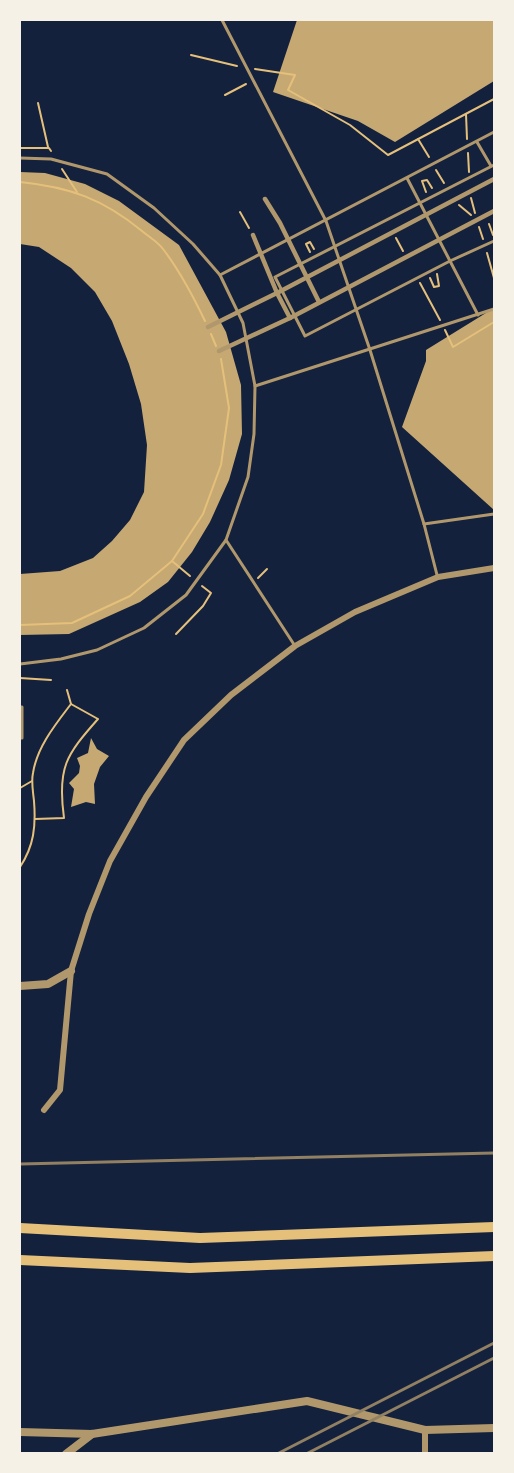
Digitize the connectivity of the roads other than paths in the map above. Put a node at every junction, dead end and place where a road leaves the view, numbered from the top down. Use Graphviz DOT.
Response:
graph roads {
  1 [pos="222,20"];
  2 [pos="495,132"];
  3 [pos="477,141"];
  4 [pos="20,158"];
  5 [pos="493,165"];
  6 [pos="407,178"];
  7 [pos="495,179"];
  8 [pos="265,199"];
  9 [pos="420,202"];
  10 [pos="495,211"];
  11 [pos="326,220"];
  12 [pos="253,235"];
  13 [pos="495,241"];
  14 [pos="334,246"];
  15 [pos="450,261"];
  16 [pos="220,275"];
  17 [pos="307,278"];
  18 [pos="277,293"];
  19 [pos="319,302"];
  20 [pos="495,309"];
  21 [pos="356,310"];
  22 [pos="478,315"];
  23 [pos="290,318"];
  24 [pos="208,327"];
  25 [pos="370,350"];
  26 [pos="219,351"];
  27 [pos="255,386"];
  28 [pos="495,514"];
  29 [pos="424,524"];
  30 [pos="226,540"];
  31 [pos="495,568"];
  32 [pos="438,577"];
  33 [pos="295,646"];
  34 [pos="20,664"];
  35 [pos="20,707"];
  36 [pos="20,738"];
  37 [pos="71,971"];
  38 [pos="20,986"];
  39 [pos="44,1110"];
  40 [pos="495,1227"];
  41 [pos="20,1228"];
  42 [pos="495,1256"];
  43 [pos="20,1260"];
  44 [pos="495,1428"];
  45 [pos="425,1430"];
  46 [pos="20,1432"];
  47 [pos="92,1434"];
  48 [pos="66,1454"];
  49 [pos="425,1454"];
  1 -- 11 [label="lane"];
  2 -- 3 [label="lane"];
  3 -- 5 [label="lane"];
  3 -- 6 [label="lane"];
  4 -- 16 [label="lane"];
  5 -- 9 [label="lane"];
  6 -- 9 [label="lane"];
  6 -- 11 [label="lane"];
  7 -- 17 [label="street"];
  8 -- 17 [label="street"];
  9 -- 14 [label="lane"];
  9 -- 15 [label="lane"];
  10 -- 19 [label="street"];
  11 -- 14 [label="lane"];
  11 -- 16 [label="lane"];
  12 -- 18 [label="street"];
  13 -- 15 [label="lane"];
  14 -- 21 [label="lane"];
  14 -- 21 [label="lane"];
  15 -- 21 [label="lane"];
  15 -- 22 [label="lane"];
  16 -- 27 [label="lane"];
  17 -- 18 [label="street"];
  17 -- 19 [label="street"];
  18 -- 23 [label="street"];
  18 -- 24 [label="street"];
  19 -- 23 [label="street"];
  20 -- 22 [label="lane"];
  21 -- 25 [label="lane"];
  22 -- 25 [label="lane"];
  23 -- 26 [label="street"];
  25 -- 27 [label="lane"];
  25 -- 29 [label="lane"];
  27 -- 30 [label="lane"];
  28 -- 29 [label="lane"];
  29 -- 32 [label="lane"];
  30 -- 33 [label="lane"];
  30 -- 34 [label="lane"];
  31 -- 32 [label="street"];
  32 -- 33 [label="street"];
  33 -- 37 [label="street"];
  35 -- 36 [label="lane"];
  37 -- 38 [label="street"];
  37 -- 39 [label="street"];
  40 -- 41 [label="highway"];
  42 -- 43 [label="highway"];
  44 -- 45 [label="street"];
  45 -- 47 [label="street"];
  45 -- 49 [label="street"];
  46 -- 47 [label="street"];
  47 -- 48 [label="street"];
}
